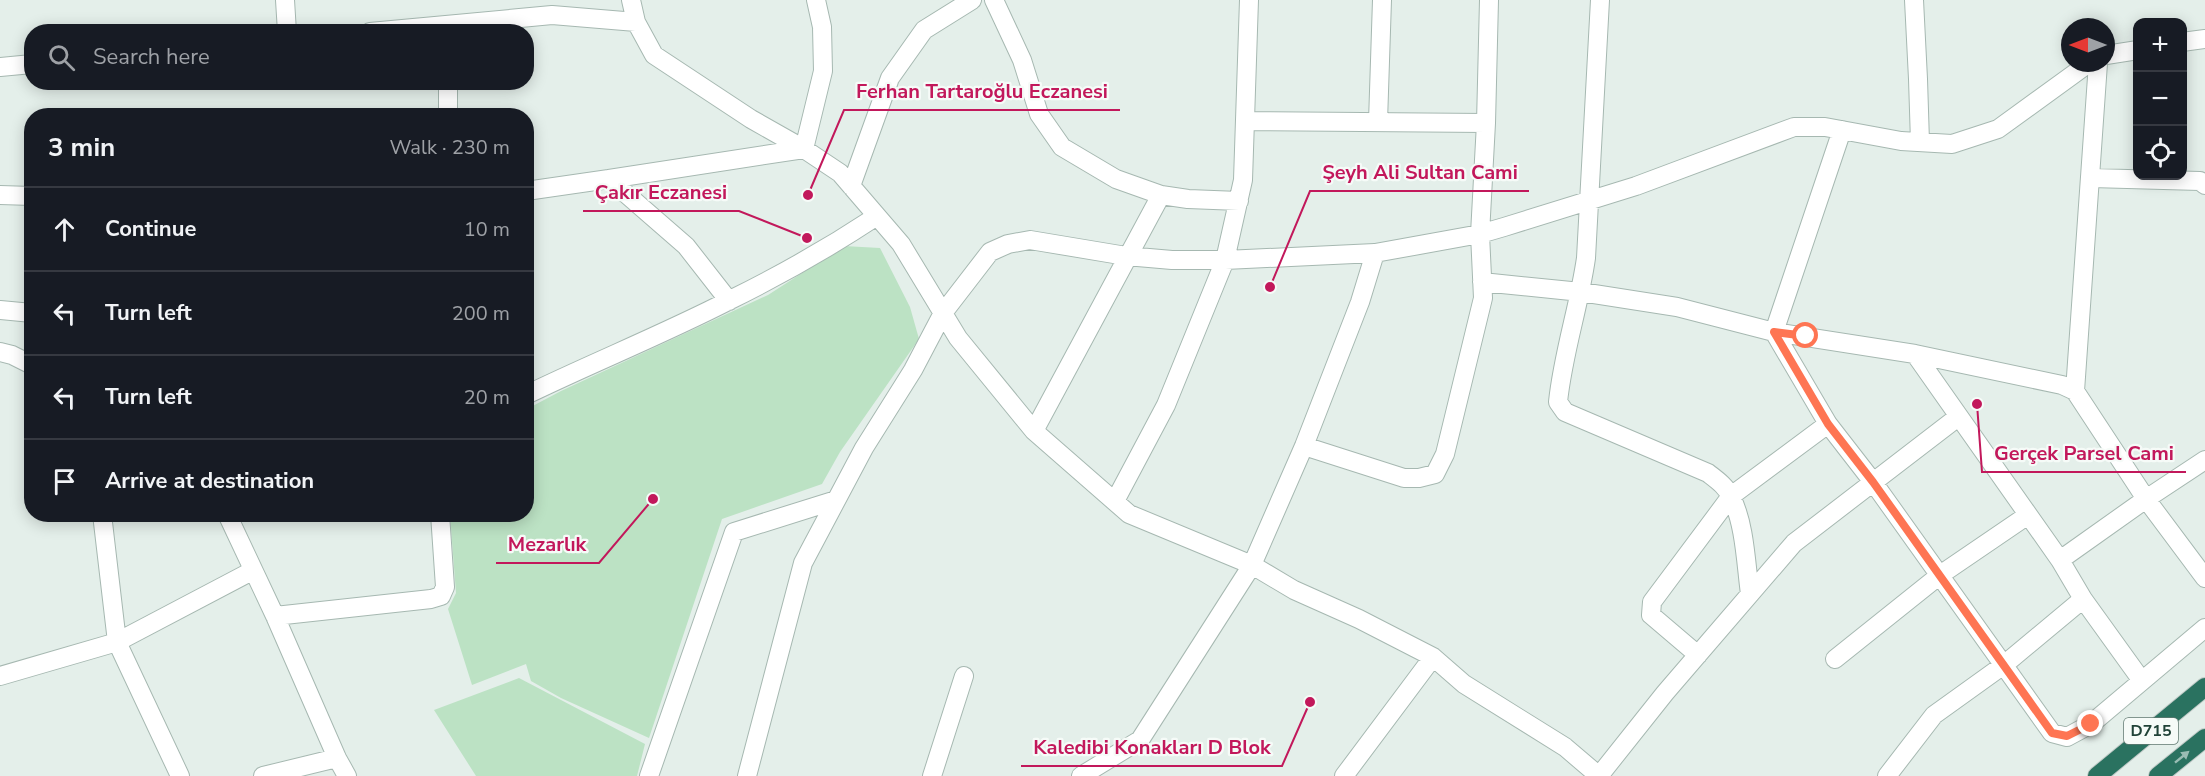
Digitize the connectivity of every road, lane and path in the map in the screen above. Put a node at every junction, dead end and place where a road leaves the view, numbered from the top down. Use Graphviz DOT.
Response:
graph roads {
  1 [pos="285,0"];
  2 [pos="631,0"];
  3 [pos="816,0"];
  4 [pos="972,0"];
  5 [pos="994,0"];
  6 [pos="1249,0"];
  7 [pos="1382,0"];
  8 [pos="1489,0"];
  9 [pos="1600,0"];
  10 [pos="1914,0"];
  11 [pos="636,22"];
  12 [pos="286,24"];
  13 [pos="479,24"];
  14 [pos="2205,39"];
  15 [pos="2187,41"];
  16 [pos="2133,51"];
  17 [pos="2115,54"];
  18 [pos="24,65"];
  19 [pos="0,67"];
  20 [pos="2077,72"];
  21 [pos="2097,72"];
  22 [pos="448,90"];
  23 [pos="448,108"];
  24 [pos="1245,121"];
  25 [pos="1378,122"];
  26 [pos="1486,123"];
  27 [pos="1842,130"];
  28 [pos="1920,142"];
  29 [pos="804,149"];
  30 [pos="2091,178"];
  31 [pos="609,179"];
  32 [pos="2203,180"];
  33 [pos="851,186"];
  34 [pos="534,190"];
  35 [pos="0,195"];
  36 [pos="1161,195"];
  37 [pos="24,196"];
  38 [pos="1590,200"];
  39 [pos="1239,201"];
  40 [pos="877,216"];
  41 [pos="1480,234"];
  42 [pos="1375,253"];
  43 [pos="1126,256"];
  44 [pos="1226,260"];
  45 [pos="1482,282"];
  46 [pos="1581,292"];
  47 [pos="729,301"];
  48 [pos="0,310"];
  49 [pos="24,312"];
  50 [pos="943,313"];
  51 [pos="1774,332"];
  52 [pos="0,352"];
  53 [pos="1915,354"];
  54 [pos="24,361"];
  55 [pos="534,391"];
  56 [pos="2075,391"];
  57 [pos="1959,417"];
  58 [pos="1828,424"];
  59 [pos="1034,431"];
  60 [pos="1304,446"];
  61 [pos="2205,460"];
  62 [pos="1873,482"];
  63 [pos="1731,496"];
  64 [pos="2146,499"];
  65 [pos="836,500"];
  66 [pos="1115,501"];
  67 [pos="2028,515"];
  68 [pos="103,522"];
  69 [pos="231,522"];
  70 [pos="441,522"];
  71 [pos="2060,560"];
  72 [pos="1252,565"];
  73 [pos="252,571"];
  74 [pos="1940,575"];
  75 [pos="2205,578"];
  76 [pos="1750,594"];
  77 [pos="2083,599"];
  78 [pos="275,615"];
  79 [pos="2205,628"];
  80 [pos="117,642"];
  81 [pos="1698,655"];
  82 [pos="1434,657"];
  83 [pos="1835,659"];
  84 [pos="2005,664"];
  85 [pos="0,676"];
  86 [pos="964,676"];
  87 [pos="2142,681"];
  88 [pos="2205,687"];
  89 [pos="2205,738"];
  90 [pos="337,758"];
  91 [pos="180,776"];
  92 [pos="263,776"];
  93 [pos="347,776"];
  94 [pos="649,776"];
  95 [pos="747,776"];
  96 [pos="932,776"];
  97 [pos="1081,776"];
  98 [pos="1344,776"];
  99 [pos="1599,776"];
  100 [pos="1887,776"];
  101 [pos="2097,776"];
  102 [pos="2158,776"];
  1 -- 12 [label="street"];
  2 -- 11 [label="street"];
  3 -- 29 [label="street"];
  4 -- 33 [label="street"];
  5 -- 36 [label="street"];
  6 -- 24 [label="street"];
  7 -- 25 [label="street"];
  8 -- 26 [label="street"];
  9 -- 38 [label="street"];
  10 -- 28 [label="street"];
  11 -- 13 [label="street"];
  11 -- 29 [label="street"];
  14 -- 15 [label="street"];
  16 -- 17 [label="street"];
  18 -- 19 [label="street"];
  20 -- 28 [label="street"];
  21 -- 30 [label="street"];
  22 -- 23 [label="street"];
  24 -- 25 [label="street"];
  24 -- 39 [label="street"];
  25 -- 26 [label="street"];
  26 -- 41 [label="street"];
  27 -- 28 [label="street"];
  27 -- 38 [label="street"];
  27 -- 51 [label="street"];
  29 -- 31 [label="street"];
  29 -- 33 [label="street"];
  30 -- 32 [label="street"];
  30 -- 56 [label="street"];
  31 -- 34 [label="street"];
  31 -- 47 [label="street"];
  33 -- 40 [label="street"];
  35 -- 37 [label="street"];
  36 -- 39 [label="street"];
  36 -- 43 [label="street"];
  38 -- 41 [label="street"];
  38 -- 46 [label="street"];
  39 -- 44 [label="street"];
  40 -- 47 [label="street"];
  40 -- 50 [label="street"];
  41 -- 42 [label="street"];
  41 -- 45 [label="street"];
  42 -- 44 [label="street"];
  42 -- 60 [label="street"];
  43 -- 44 [label="street"];
  43 -- 50 [label="street"];
  43 -- 59 [label="street"];
  44 -- 66 [label="street"];
  45 -- 46 [label="street"];
  45 -- 60 [label="street"];
  46 -- 51 [label="street"];
  46 -- 63 [label="street"];
  47 -- 55 [label="street"];
  48 -- 49 [label="street"];
  50 -- 59 [label="street"];
  50 -- 65 [label="street"];
  51 -- 53 [label="street"];
  51 -- 58 [label="street"];
  52 -- 54 [label="street"];
  53 -- 56 [label="street"];
  53 -- 57 [label="street"];
  56 -- 64 [label="street"];
  57 -- 62 [label="street"];
  57 -- 67 [label="street"];
  58 -- 62 [label="street"];
  58 -- 63 [label="street"];
  59 -- 66 [label="street"];
  60 -- 72 [label="street"];
  61 -- 64 [label="street"];
  62 -- 74 [label="street"];
  62 -- 76 [label="street"];
  63 -- 76 [label="street"];
  63 -- 81 [label="street"];
  64 -- 71 [label="street"];
  64 -- 75 [label="street"];
  65 -- 94 [label="street"];
  65 -- 95 [label="street"];
  66 -- 72 [label="street"];
  67 -- 71 [label="street"];
  67 -- 74 [label="street"];
  68 -- 80 [label="street"];
  69 -- 73 [label="street"];
  70 -- 78 [label="street"];
  71 -- 77 [label="street"];
  72 -- 82 [label="street"];
  72 -- 97 [label="street"];
  73 -- 78 [label="street"];
  73 -- 80 [label="street"];
  74 -- 83 [label="street"];
  74 -- 84 [label="street"];
  76 -- 81 [label="street"];
  77 -- 84 [label="street"];
  77 -- 87 [label="street"];
  78 -- 90 [label="street"];
  79 -- 87 [label="street"];
  80 -- 85 [label="street"];
  80 -- 91 [label="street"];
  81 -- 99 [label="street"];
  82 -- 98 [label="street"];
  82 -- 99 [label="street"];
  84 -- 87 [label="street"];
  84 -- 100 [label="street"];
  86 -- 96 [label="street"];
  88 -- 101 [label="highway, D715"];
  102 -- 89 [label="highway, D715, one-way"];
  90 -- 92 [label="street"];
  90 -- 93 [label="street"];
}
